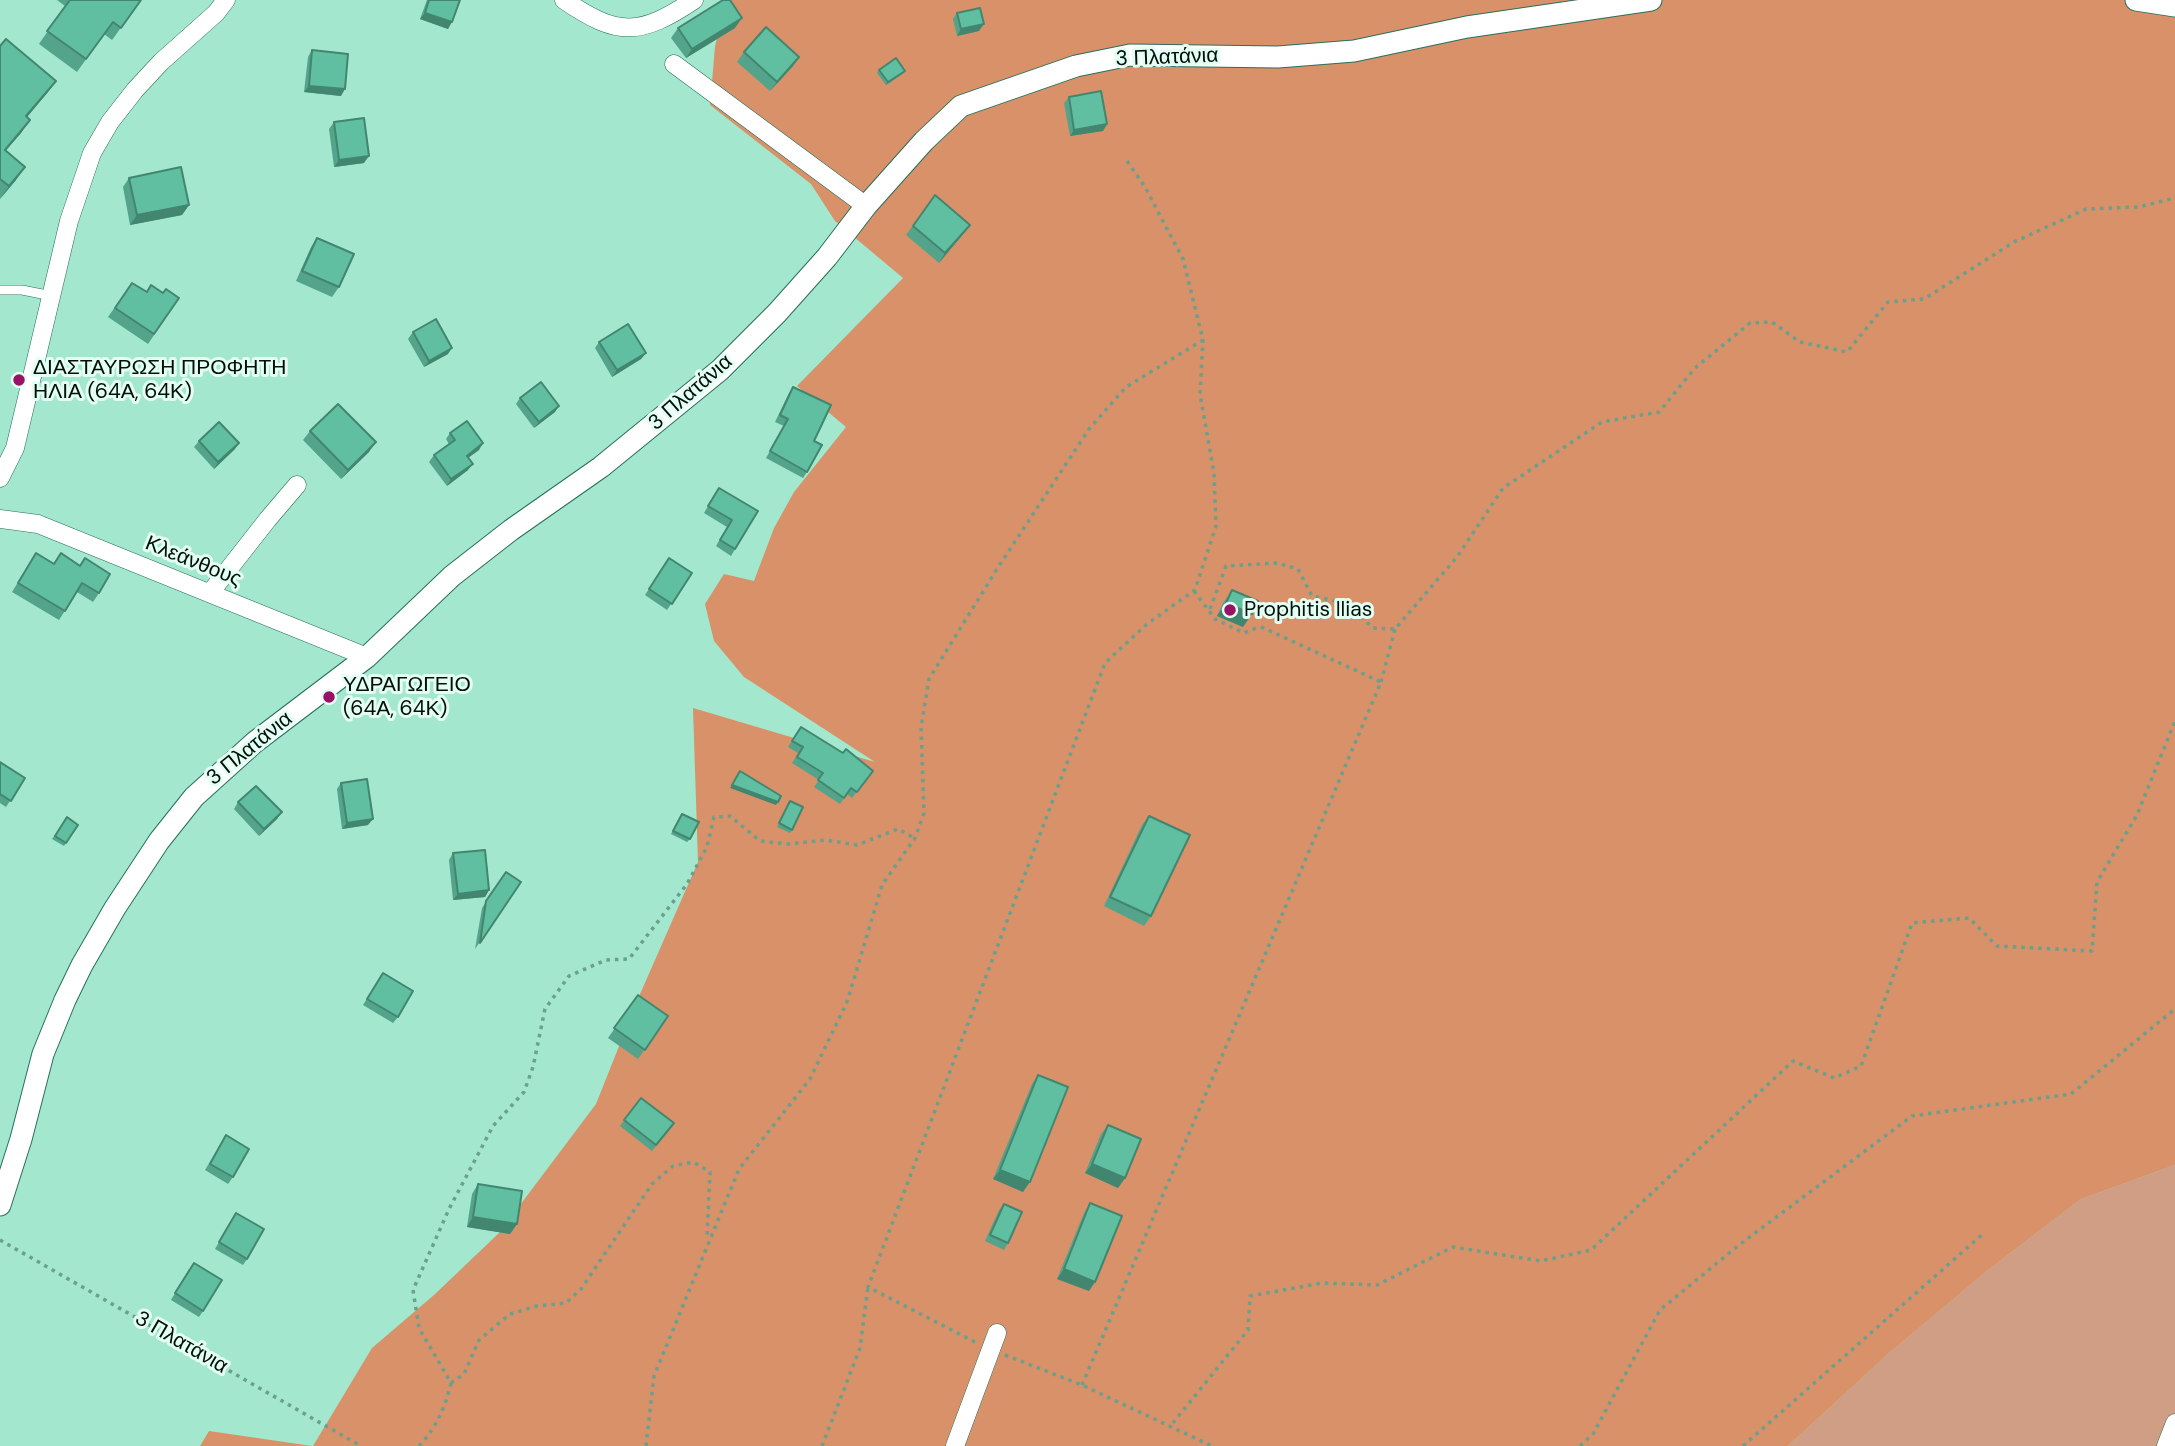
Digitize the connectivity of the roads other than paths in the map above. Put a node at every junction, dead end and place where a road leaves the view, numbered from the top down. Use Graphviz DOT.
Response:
graph roads {
  1 [pos="226,0"];
  2 [pos="564,0"];
  3 [pos="694,0"];
  4 [pos="1651,0"];
  5 [pos="2136,0"];
  6 [pos="2175,6"];
  7 [pos="674,64"];
  8 [pos="866,206"];
  9 [pos="0,290"];
  10 [pos="52,296"];
  11 [pos="0,478"];
  12 [pos="297,485"];
  13 [pos="0,519"];
  14 [pos="210,593"];
  15 [pos="367,657"];
  16 [pos="0,1205"];
  17 [pos="994,1341"];
  18 [pos="2175,1423"];
  19 [pos="955,1446"];
  20 [pos="2166,1446"];
  1 -- 10 [label="street"];
  2 -- 3 [label="street"];
  4 -- 8 [label="street, 3 Πλατάνια"];
  5 -- 6 [label="street"];
  7 -- 8 [label="street"];
  8 -- 15 [label="street, 3 Πλατάνια"];
  9 -- 10 [label="lane"];
  10 -- 11 [label="street"];
  12 -- 14 [label="street"];
  13 -- 14 [label="street, Κλεάνθους"];
  14 -- 15 [label="street, Κλεάνθους"];
  15 -- 16 [label="street, 3 Πλατάνια"];
  17 -- 19 [label="street"];
  18 -- 20 [label="street"];
}
